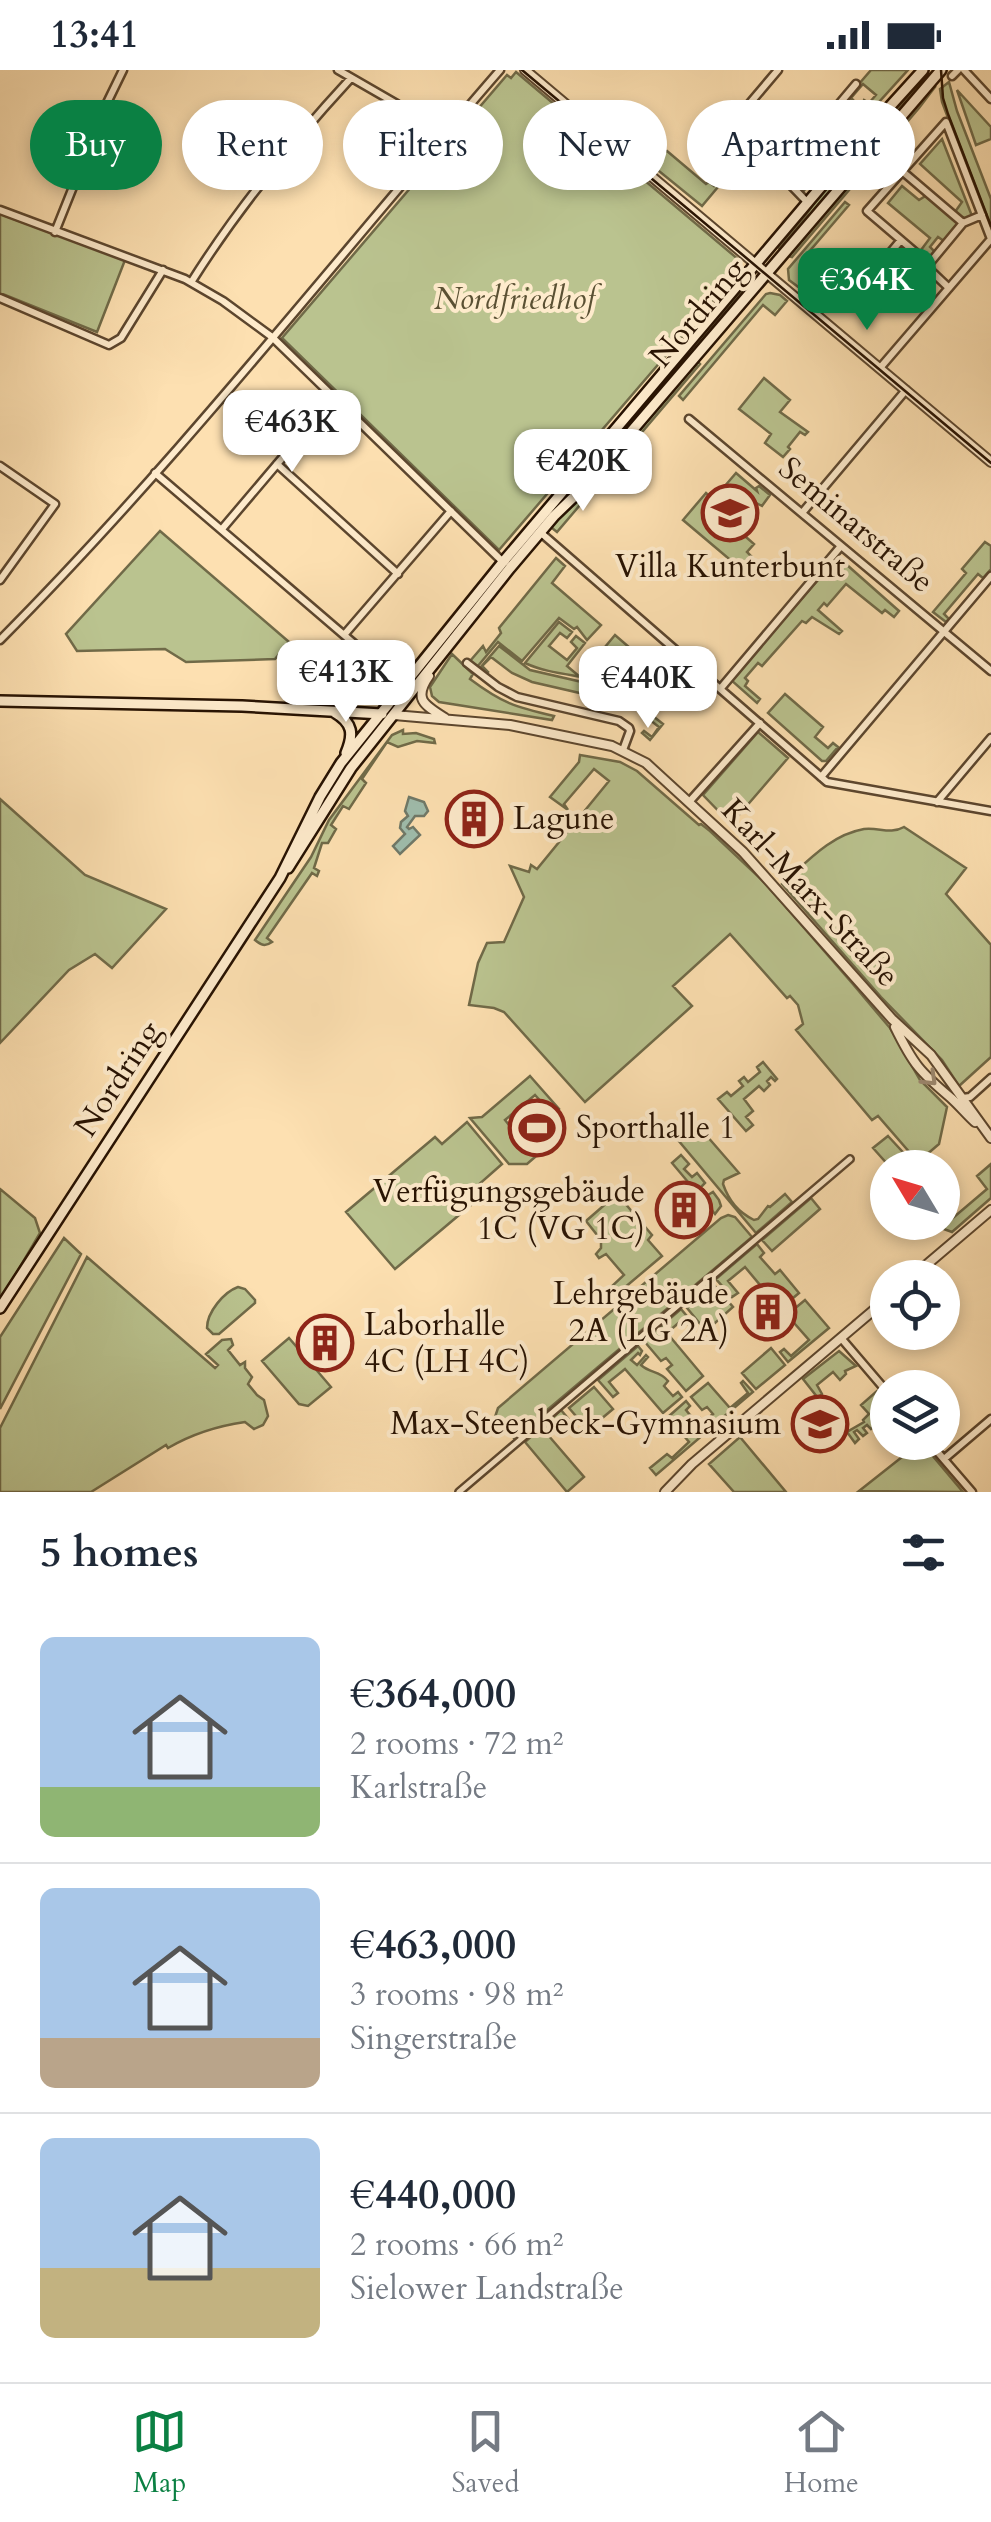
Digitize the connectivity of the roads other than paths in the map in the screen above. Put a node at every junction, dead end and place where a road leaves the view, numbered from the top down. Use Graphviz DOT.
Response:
graph roads {
  1 [pos="123,70"];
  2 [pos="338,70"];
  3 [pos="500,70"];
  4 [pos="525,70"];
  5 [pos="778,70"];
  6 [pos="941,70"];
  7 [pos="958,72"];
  8 [pos="927,74"];
  9 [pos="351,78"];
  10 [pos="856,84"];
  11 [pos="991,99"];
  12 [pos="390,100"];
  13 [pos="474,100"];
  14 [pos="752,100"];
  15 [pos="842,100"];
  16 [pos="915,157"];
  17 [pos="915,182"];
  18 [pos="398,190"];
  19 [pos="795,190"];
  20 [pos="885,190"];
  21 [pos="808,203"];
  22 [pos="0,210"];
  23 [pos="982,215"];
  24 [pos="962,223"];
  25 [pos="55,232"];
  26 [pos="991,239"];
  27 [pos="901,240"];
  28 [pos="756,264"];
  29 [pos="929,264"];
  30 [pos="163,270"];
  31 [pos="766,272"];
  32 [pos="192,282"];
  33 [pos="949,288"];
  34 [pos="0,298"];
  35 [pos="869,311"];
  36 [pos="272,337"];
  37 [pos="880,368"];
  38 [pos="906,390"];
  39 [pos="334,397"];
  40 [pos="689,418"];
  41 [pos="991,462"];
  42 [pos="278,464"];
  43 [pos="0,466"];
  44 [pos="155,473"];
  45 [pos="450,511"];
  46 [pos="802,513"];
  47 [pos="222,529"];
  48 [pos="540,532"];
  49 [pos="841,546"];
  50 [pos="503,562"];
  51 [pos="398,574"];
  52 [pos="991,576"];
  53 [pos="0,580"];
  54 [pos="946,632"];
  55 [pos="344,635"];
  56 [pos="0,640"];
  57 [pos="442,654"];
  58 [pos="467,662"];
  59 [pos="386,671"];
  60 [pos="991,671"];
  61 [pos="721,688"];
  62 [pos="0,701"];
  63 [pos="332,711"];
  64 [pos="382,714"];
  65 [pos="394,715"];
  66 [pos="447,719"];
  67 [pos="760,723"];
  68 [pos="991,738"];
  69 [pos="623,750"];
  70 [pos="342,763"];
  71 [pos="821,777"];
  72 [pos="690,801"];
  73 [pos="937,802"];
  74 [pos="991,811"];
  75 [pos="280,878"];
  76 [pos="892,1019"];
  77 [pos="991,1078"];
  78 [pos="963,1098"];
  79 [pos="982,1128"];
  80 [pos="991,1138"];
  81 [pos="850,1159"];
  82 [pos="991,1210"];
  83 [pos="933,1260"];
  84 [pos="0,1308"];
  85 [pos="870,1313"];
  86 [pos="841,1338"];
  87 [pos="870,1372"];
  88 [pos="991,1419"];
  89 [pos="960,1445"];
  90 [pos="945,1460"];
  91 [pos="459,1492"];
  92 [pos="665,1492"];
  93 [pos="972,1492"];
  1 -- 25 [label="street"];
  2 -- 9 [label="street"];
  3 -- 13 [label="street"];
  4 -- 28 [label="street"];
  5 -- 14 [label="street"];
  6 -- 8 [label="main road, Nordring"];
  7 -- 11 [label="street"];
  8 -- 21 [label="main road, Nordring"];
  8 -- 31 [label="main road, Nordring"];
  9 -- 12 [label="street"];
  9 -- 32 [label="street"];
  10 -- 15 [label="street"];
  16 -- 23 [label="street"];
  17 -- 24 [label="street"];
  18 -- 36 [label="street"];
  19 -- 21 [label="street"];
  20 -- 27 [label="street"];
  21 -- 28 [label="main road, Nordring"];
  22 -- 25 [label="street"];
  23 -- 24 [label="street"];
  23 -- 26 [label="street"];
  24 -- 29 [label="street"];
  25 -- 30 [label="street"];
  26 -- 33 [label="street"];
  27 -- 29 [label="street"];
  27 -- 35 [label="street"];
  28 -- 31 [label="street"];
  28 -- 50 [label="main road, Nordring"];
  29 -- 33 [label="street"];
  30 -- 32 [label="street"];
  30 -- 34 [label="street"];
  31 -- 37 [label="street"];
  31 -- 48 [label="main road, Nordring"];
  32 -- 36 [label="street"];
  33 -- 37 [label="street"];
  36 -- 39 [label="street"];
  36 -- 44 [label="street"];
  37 -- 38 [label="street"];
  38 -- 41 [label="street"];
  38 -- 46 [label="street"];
  39 -- 42 [label="street"];
  39 -- 45 [label="street"];
  40 -- 46 [label="street, Seminarstraße"];
  42 -- 47 [label="street"];
  42 -- 51 [label="street"];
  43 -- 53 [label="street"];
  44 -- 47 [label="street"];
  44 -- 56 [label="street"];
  45 -- 50 [label="street"];
  45 -- 51 [label="street"];
  46 -- 49 [label="street, Seminarstraße"];
  47 -- 55 [label="street"];
  48 -- 57 [label="main road, Nordring"];
  48 -- 61 [label="street"];
  49 -- 54 [label="street, Seminarstraße"];
  49 -- 61 [label="street"];
  50 -- 64 [label="main road, Nordring"];
  51 -- 55 [label="street"];
  52 -- 54 [label="street"];
  54 -- 60 [label="street, Seminarstraße"];
  54 -- 71 [label="street"];
  55 -- 59 [label="street"];
  57 -- 65 [label="main road, Nordring"];
  57 -- 66 [label="street"];
  58 -- 69 [label="street"];
  61 -- 67 [label="street"];
  62 -- 63 [label="main road"];
  63 -- 64 [label="main road"];
  63 -- 70 [label="main road"];
  64 -- 65 [label="main road"];
  64 -- 70 [label="main road, Nordring"];
  65 -- 66 [label="street"];
  65 -- 75 [label="main road, Nordring"];
  66 -- 69 [label="street"];
  67 -- 71 [label="street"];
  67 -- 72 [label="street"];
  68 -- 73 [label="street"];
  69 -- 72 [label="street, Karl-Marx-Straße"];
  70 -- 75 [label="main road, Nordring"];
  71 -- 73 [label="street"];
  72 -- 76 [label="street, Karl-Marx-Straße"];
  73 -- 74 [label="street"];
  75 -- 84 [label="main road, Nordring"];
  76 -- 78 [label="street, Karl-Marx-Straße"];
  76 -- 79 [label="street, Karl-Marx-Straße, one-way"];
  77 -- 78 [label="street"];
  78 -- 79 [label="street, Karl-Marx-Straße"];
  79 -- 80 [label="street, Karl-Marx-Straße"];
  81 -- 91 [label="street"];
  82 -- 83 [label="street"];
  85 -- 86 [label="street"];
  86 -- 87 [label="street"];
  86 -- 92 [label="street"];
  88 -- 89 [label="street"];
  90 -- 93 [label="street"];
}
